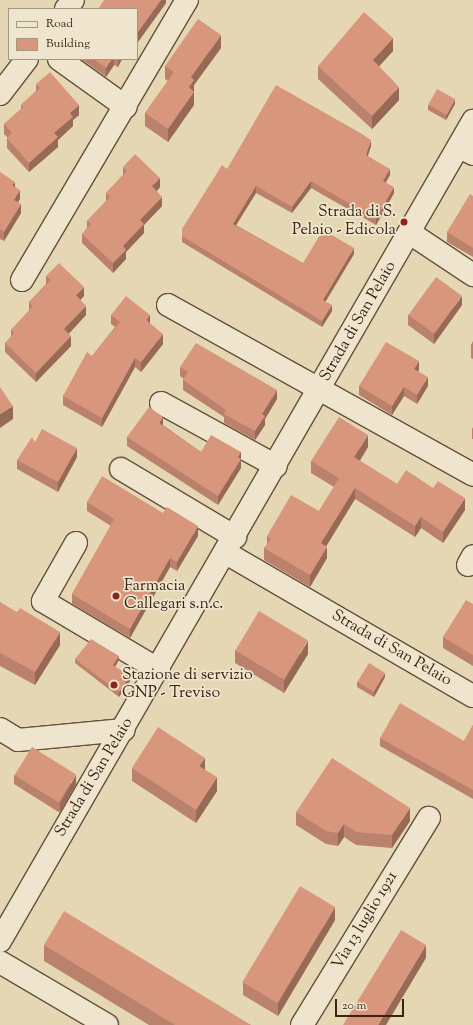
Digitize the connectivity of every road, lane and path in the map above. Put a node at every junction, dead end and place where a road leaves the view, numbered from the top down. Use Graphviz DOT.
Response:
graph roads {
  1 [pos="73,0"];
  2 [pos="187,0"];
  3 [pos="67,8"];
  4 [pos="26,60"];
  5 [pos="60,60"];
  6 [pos="0,94"];
  7 [pos="126,107"];
  8 [pos="473,121"];
  9 [pos="466,150"];
  10 [pos="410,233"];
  11 [pos="473,274"];
  12 [pos="22,280"];
  13 [pos="168,305"];
  14 [pos="320,390"];
  15 [pos="161,403"];
  16 [pos="276,466"];
  17 [pos="121,468"];
  18 [pos="473,475"];
  19 [pos="76,543"];
  20 [pos="230,545"];
  21 [pos="159,670"];
  22 [pos="473,696"];
  23 [pos="0,729"];
  24 [pos="124,730"];
  25 [pos="429,818"];
  26 [pos="0,941"];
  27 [pos="0,962"];
  28 [pos="107,1025"];
  29 [pos="302,1025"];
  1 -- 3 [label="street"];
  2 -- 7 [label="street"];
  4 -- 6 [label="street"];
  5 -- 7 [label="street"];
  7 -- 12 [label="street"];
  8 -- 9 [label="street, Strada di San Pelaio"];
  9 -- 10 [label="street, Strada di San Pelaio"];
  10 -- 11 [label="street"];
  10 -- 14 [label="street, Strada di San Pelaio"];
  13 -- 14 [label="street, Strada di San Pelaio"];
  14 -- 16 [label="street, Strada di San Pelaio"];
  14 -- 18 [label="street, Strada di San Pelaio"];
  15 -- 16 [label="street"];
  16 -- 20 [label="street, Strada di San Pelaio"];
  17 -- 20 [label="street, Strada di San Pelaio"];
  19 -- 21 [label="street"];
  20 -- 21 [label="street, Strada di San Pelaio"];
  20 -- 22 [label="street, Strada di San Pelaio"];
  21 -- 24 [label="street, Strada di San Pelaio"];
  23 -- 24 [label="street"];
  24 -- 26 [label="street, Strada di San Pelaio"];
  25 -- 29 [label="street, Via 13 luglio 1921"];
  27 -- 28 [label="street"];
}
